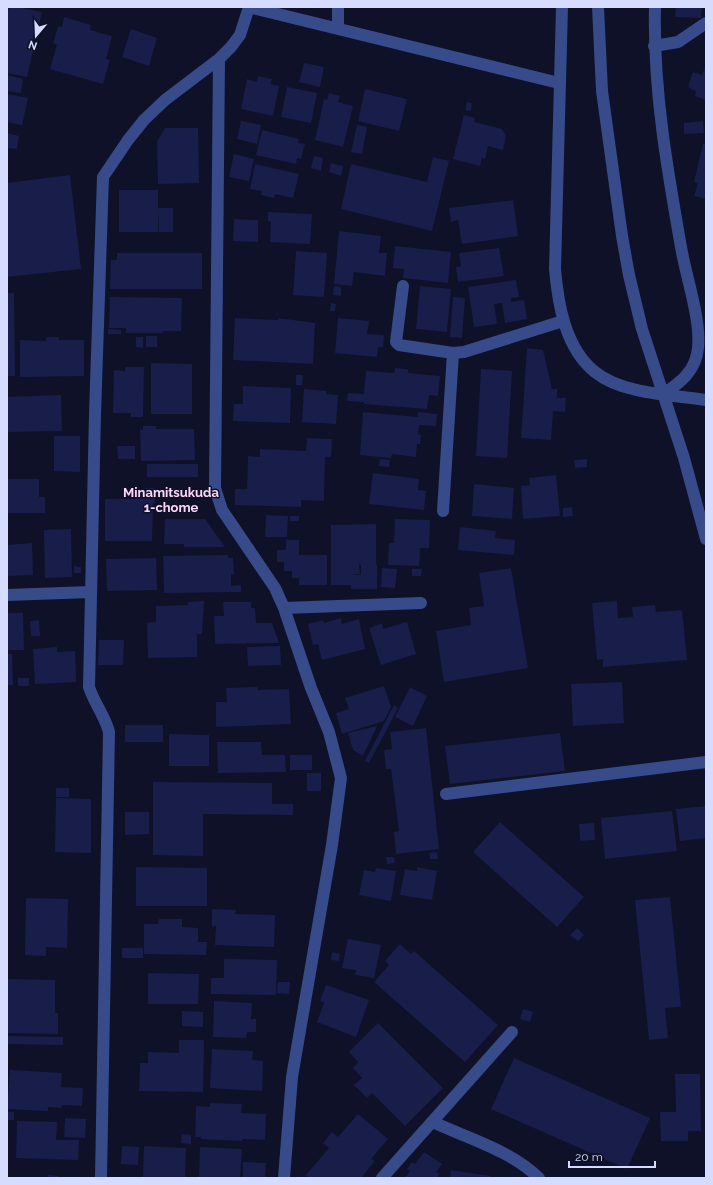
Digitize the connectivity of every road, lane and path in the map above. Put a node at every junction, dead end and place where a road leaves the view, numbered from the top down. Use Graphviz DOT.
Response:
graph roads {
  1 [pos="249,7"];
  2 [pos="338,7"];
  3 [pos="562,7"];
  4 [pos="598,7"];
  5 [pos="655,7"];
  6 [pos="706,23"];
  7 [pos="338,29"];
  8 [pos="654,46"];
  9 [pos="219,59"];
  10 [pos="559,83"];
  11 [pos="403,286"];
  12 [pos="563,320"];
  13 [pos="453,353"];
  14 [pos="663,394"];
  15 [pos="706,400"];
  16 [pos="443,511"];
  17 [pos="706,539"];
  18 [pos="90,592"];
  19 [pos="7,595"];
  20 [pos="421,603"];
  21 [pos="284,608"];
  22 [pos="706,762"];
  23 [pos="446,794"];
  24 [pos="512,1032"];
  25 [pos="433,1122"];
  26 [pos="101,1178"];
  27 [pos="284,1178"];
  28 [pos="382,1178"];
  29 [pos="539,1178"];
  1 -- 7 [label="street"];
  1 -- 9 [label="street"];
  2 -- 7 [label="street"];
  3 -- 10 [label="street"];
  4 -- 14 [label="street"];
  5 -- 8 [label="street"];
  6 -- 8 [label="street"];
  7 -- 10 [label="street"];
  8 -- 14 [label="street"];
  9 -- 18 [label="street"];
  9 -- 21 [label="street"];
  10 -- 12 [label="street"];
  11 -- 13 [label="street"];
  12 -- 13 [label="street"];
  12 -- 14 [label="street"];
  13 -- 16 [label="street"];
  14 -- 15 [label="street"];
  14 -- 17 [label="street"];
  18 -- 19 [label="street"];
  18 -- 26 [label="street"];
  20 -- 21 [label="street"];
  21 -- 27 [label="street"];
  22 -- 23 [label="street"];
  24 -- 25 [label="street"];
  25 -- 28 [label="street"];
  25 -- 29 [label="street"];
}
